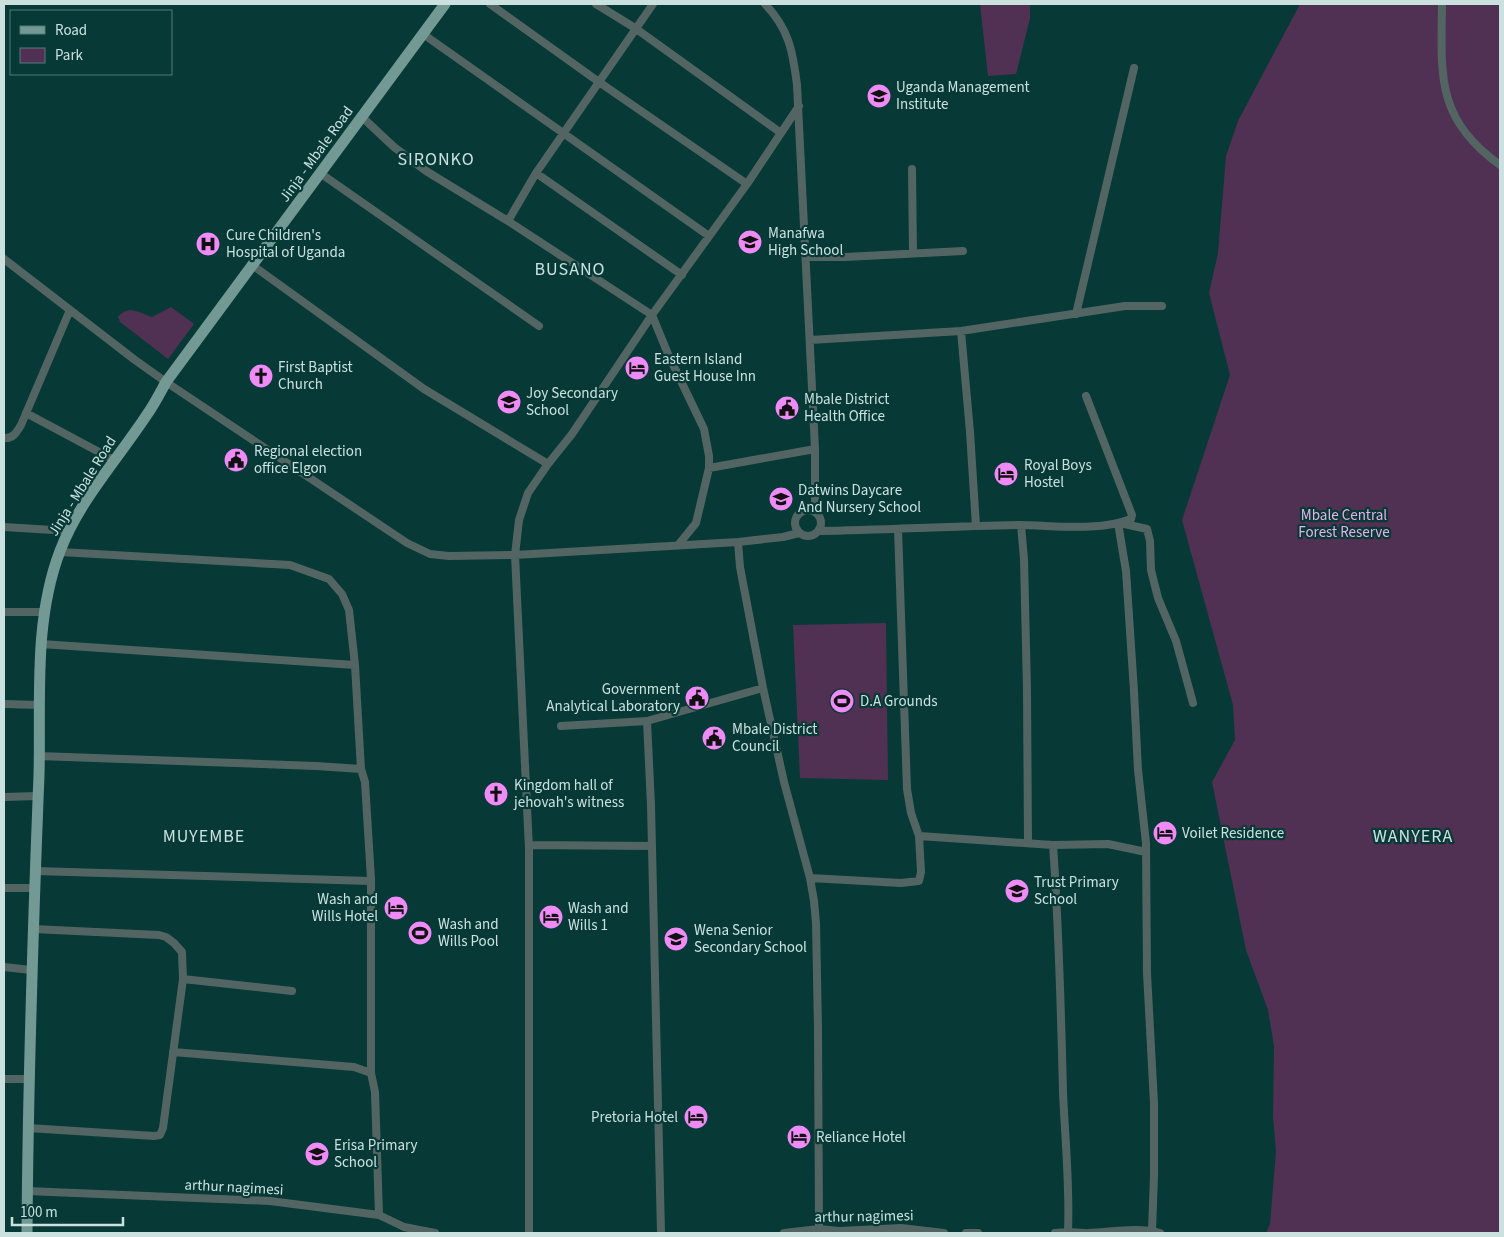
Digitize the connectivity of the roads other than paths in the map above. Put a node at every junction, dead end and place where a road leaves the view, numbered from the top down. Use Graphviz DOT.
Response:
graph roads {
  1 [pos="445,4"];
  2 [pos="490,4"];
  3 [pos="596,4"];
  4 [pos="653,4"];
  5 [pos="765,4"];
  6 [pos="1442,4"];
  7 [pos="635,28"];
  8 [pos="423,34"];
  9 [pos="1134,68"];
  10 [pos="599,82"];
  11 [pos="799,106"];
  12 [pos="362,117"];
  13 [pos="564,132"];
  14 [pos="781,133"];
  15 [pos="1500,165"];
  16 [pos="912,168"];
  17 [pos="320,173"];
  18 [pos="536,173"];
  19 [pos="747,184"];
  20 [pos="508,221"];
  21 [pos="709,236"];
  22 [pos="963,251"];
  23 [pos="913,254"];
  24 [pos="806,257"];
  25 [pos="4,259"];
  26 [pos="252,265"];
  27 [pos="682,275"];
  28 [pos="1162,306"];
  29 [pos="70,310"];
  30 [pos="1076,314"];
  31 [pos="652,316"];
  32 [pos="539,326"];
  33 [pos="961,331"];
  34 [pos="810,340"];
  35 [pos="166,382"];
  36 [pos="1086,396"];
  37 [pos="26,413"];
  38 [pos="4,438"];
  39 [pos="815,450"];
  40 [pos="114,460"];
  41 [pos="548,464"];
  42 [pos="709,468"];
  43 [pos="815,512"];
  44 [pos="1118,523"];
  45 [pos="1021,525"];
  46 [pos="976,526"];
  47 [pos="4,527"];
  48 [pos="898,529"];
  49 [pos="69,531"];
  50 [pos="819,531"];
  51 [pos="799,533"];
  52 [pos="738,542"];
  53 [pos="679,544"];
  54 [pos="60,552"];
  55 [pos="515,555"];
  56 [pos="4,612"];
  57 [pos="44,612"];
  58 [pos="40,644"];
  59 [pos="355,665"];
  60 [pos="763,688"];
  61 [pos="4,704"];
  62 [pos="1193,704"];
  63 [pos="40,705"];
  64 [pos="647,721"];
  65 [pos="561,726"];
  66 [pos="39,756"];
  67 [pos="361,769"];
  68 [pos="38,796"];
  69 [pos="4,797"];
  70 [pos="918,836"];
  71 [pos="1028,842"];
  72 [pos="529,845"];
  73 [pos="1053,845"];
  74 [pos="652,846"];
  75 [pos="1146,852"];
  76 [pos="35,871"];
  77 [pos="810,878"];
  78 [pos="370,881"];
  79 [pos="4,888"];
  80 [pos="35,888"];
  81 [pos="33,929"];
  82 [pos="4,967"];
  83 [pos="31,970"];
  84 [pos="183,979"];
  85 [pos="292,992"];
  86 [pos="173,1052"];
  87 [pos="371,1073"];
  88 [pos="4,1078"];
  89 [pos="30,1079"];
  90 [pos="28,1128"];
  91 [pos="27,1191"];
  92 [pos="379,1215"];
  93 [pos="820,1229"];
  94 [pos="1152,1231"];
  95 [pos="839,1232"];
  96 [pos="1068,1232"];
  97 [pos="27,1233"];
  98 [pos="435,1233"];
  99 [pos="529,1233"];
  100 [pos="661,1233"];
  101 [pos="784,1233"];
  102 [pos="944,1233"];
  103 [pos="966,1233"];
  104 [pos="978,1233"];
  105 [pos="1055,1233"];
  106 [pos="1087,1233"];
  107 [pos="1160,1233"];
  1 -- 8 [label="main road, Jinja - Mbale Road"];
  2 -- 10 [label="street"];
  3 -- 7 [label="street"];
  4 -- 7 [label="street"];
  5 -- 11 [label="street"];
  6 -- 15 [label="street"];
  7 -- 10 [label="street"];
  7 -- 14 [label="street"];
  8 -- 12 [label="main road, Jinja - Mbale Road"];
  8 -- 13 [label="street"];
  9 -- 30 [label="street"];
  10 -- 13 [label="street"];
  10 -- 19 [label="street"];
  11 -- 14 [label="street"];
  11 -- 24 [label="street"];
  12 -- 17 [label="main road, Jinja - Mbale Road"];
  12 -- 20 [label="street"];
  13 -- 18 [label="street"];
  13 -- 21 [label="street"];
  14 -- 19 [label="street"];
  16 -- 23 [label="street"];
  17 -- 26 [label="main road, Jinja - Mbale Road"];
  17 -- 32 [label="street"];
  18 -- 20 [label="street"];
  18 -- 27 [label="street"];
  19 -- 21 [label="street"];
  20 -- 31 [label="street"];
  21 -- 27 [label="street"];
  22 -- 23 [label="street"];
  23 -- 24 [label="street"];
  24 -- 34 [label="street"];
  25 -- 29 [label="street"];
  26 -- 35 [label="main road, Jinja - Mbale Road"];
  26 -- 41 [label="street"];
  27 -- 31 [label="street"];
  28 -- 30 [label="street"];
  29 -- 35 [label="street"];
  29 -- 37 [label="street"];
  30 -- 33 [label="street"];
  31 -- 41 [label="street"];
  31 -- 42 [label="street"];
  33 -- 34 [label="street"];
  33 -- 46 [label="street"];
  34 -- 39 [label="street"];
  35 -- 40 [label="main road, Jinja - Mbale Road"];
  35 -- 55 [label="street"];
  36 -- 44 [label="street"];
  37 -- 38 [label="street"];
  37 -- 40 [label="street"];
  39 -- 42 [label="street"];
  39 -- 43 [label="street"];
  40 -- 49 [label="main road, Jinja - Mbale Road"];
  41 -- 55 [label="street"];
  42 -- 53 [label="street"];
  43 -- 50 [label="street"];
  43 -- 51 [label="street"];
  44 -- 45 [label="street"];
  44 -- 62 [label="street"];
  44 -- 75 [label="street"];
  45 -- 46 [label="street"];
  45 -- 71 [label="street"];
  46 -- 48 [label="street"];
  47 -- 49 [label="street"];
  48 -- 50 [label="street"];
  48 -- 70 [label="street"];
  49 -- 54 [label="main road, Jinja - Mbale Road"];
  50 -- 51 [label="street"];
  51 -- 52 [label="street"];
  52 -- 53 [label="street"];
  52 -- 60 [label="street"];
  53 -- 55 [label="street"];
  54 -- 57 [label="main road, Jinja - Mbale Road"];
  54 -- 59 [label="street"];
  55 -- 72 [label="street"];
  56 -- 57 [label="street"];
  57 -- 58 [label="main road, Jinja - Mbale Road"];
  58 -- 59 [label="street"];
  58 -- 63 [label="main road, Jinja - Mbale Road"];
  59 -- 67 [label="street"];
  60 -- 64 [label="street"];
  60 -- 77 [label="street"];
  61 -- 63 [label="street"];
  63 -- 66 [label="main road, Jinja - Mbale Road"];
  64 -- 65 [label="street"];
  64 -- 74 [label="street"];
  66 -- 67 [label="street"];
  66 -- 68 [label="main road, Jinja - Mbale Road"];
  67 -- 78 [label="street"];
  68 -- 69 [label="street"];
  68 -- 76 [label="main road, Jinja - Mbale Road"];
  70 -- 71 [label="street"];
  70 -- 77 [label="street"];
  71 -- 73 [label="street"];
  72 -- 74 [label="street"];
  72 -- 99 [label="street"];
  73 -- 75 [label="street"];
  73 -- 96 [label="street"];
  74 -- 100 [label="street"];
  75 -- 94 [label="street"];
  76 -- 78 [label="street"];
  76 -- 80 [label="main road, Jinja - Mbale Road"];
  77 -- 93 [label="street"];
  78 -- 87 [label="street"];
  79 -- 80 [label="street"];
  80 -- 81 [label="main road, Jinja - Mbale Road"];
  81 -- 83 [label="main road, Jinja - Mbale Road"];
  81 -- 84 [label="street"];
  82 -- 83 [label="street"];
  83 -- 89 [label="main road, Jinja - Mbale Road"];
  84 -- 85 [label="street"];
  84 -- 86 [label="street"];
  86 -- 87 [label="street"];
  86 -- 90 [label="street"];
  87 -- 92 [label="street"];
  88 -- 89 [label="street"];
  89 -- 90 [label="main road, Jinja - Mbale Road"];
  90 -- 91 [label="main road, Jinja - Mbale Road"];
  91 -- 92 [label="street, arthur nagimesi"];
  91 -- 97 [label="main road, Jinja - Mbale Road"];
  92 -- 98 [label="street, arthur nagimesi"];
  93 -- 95 [label="street, arthur nagimesi"];
  93 -- 101 [label="street, arthur nagimesi"];
  94 -- 106 [label="street"];
  94 -- 107 [label="street"];
  95 -- 102 [label="street, arthur nagimesi"];
  96 -- 105 [label="street"];
  96 -- 106 [label="street"];
  103 -- 104 [label="street"];
}
